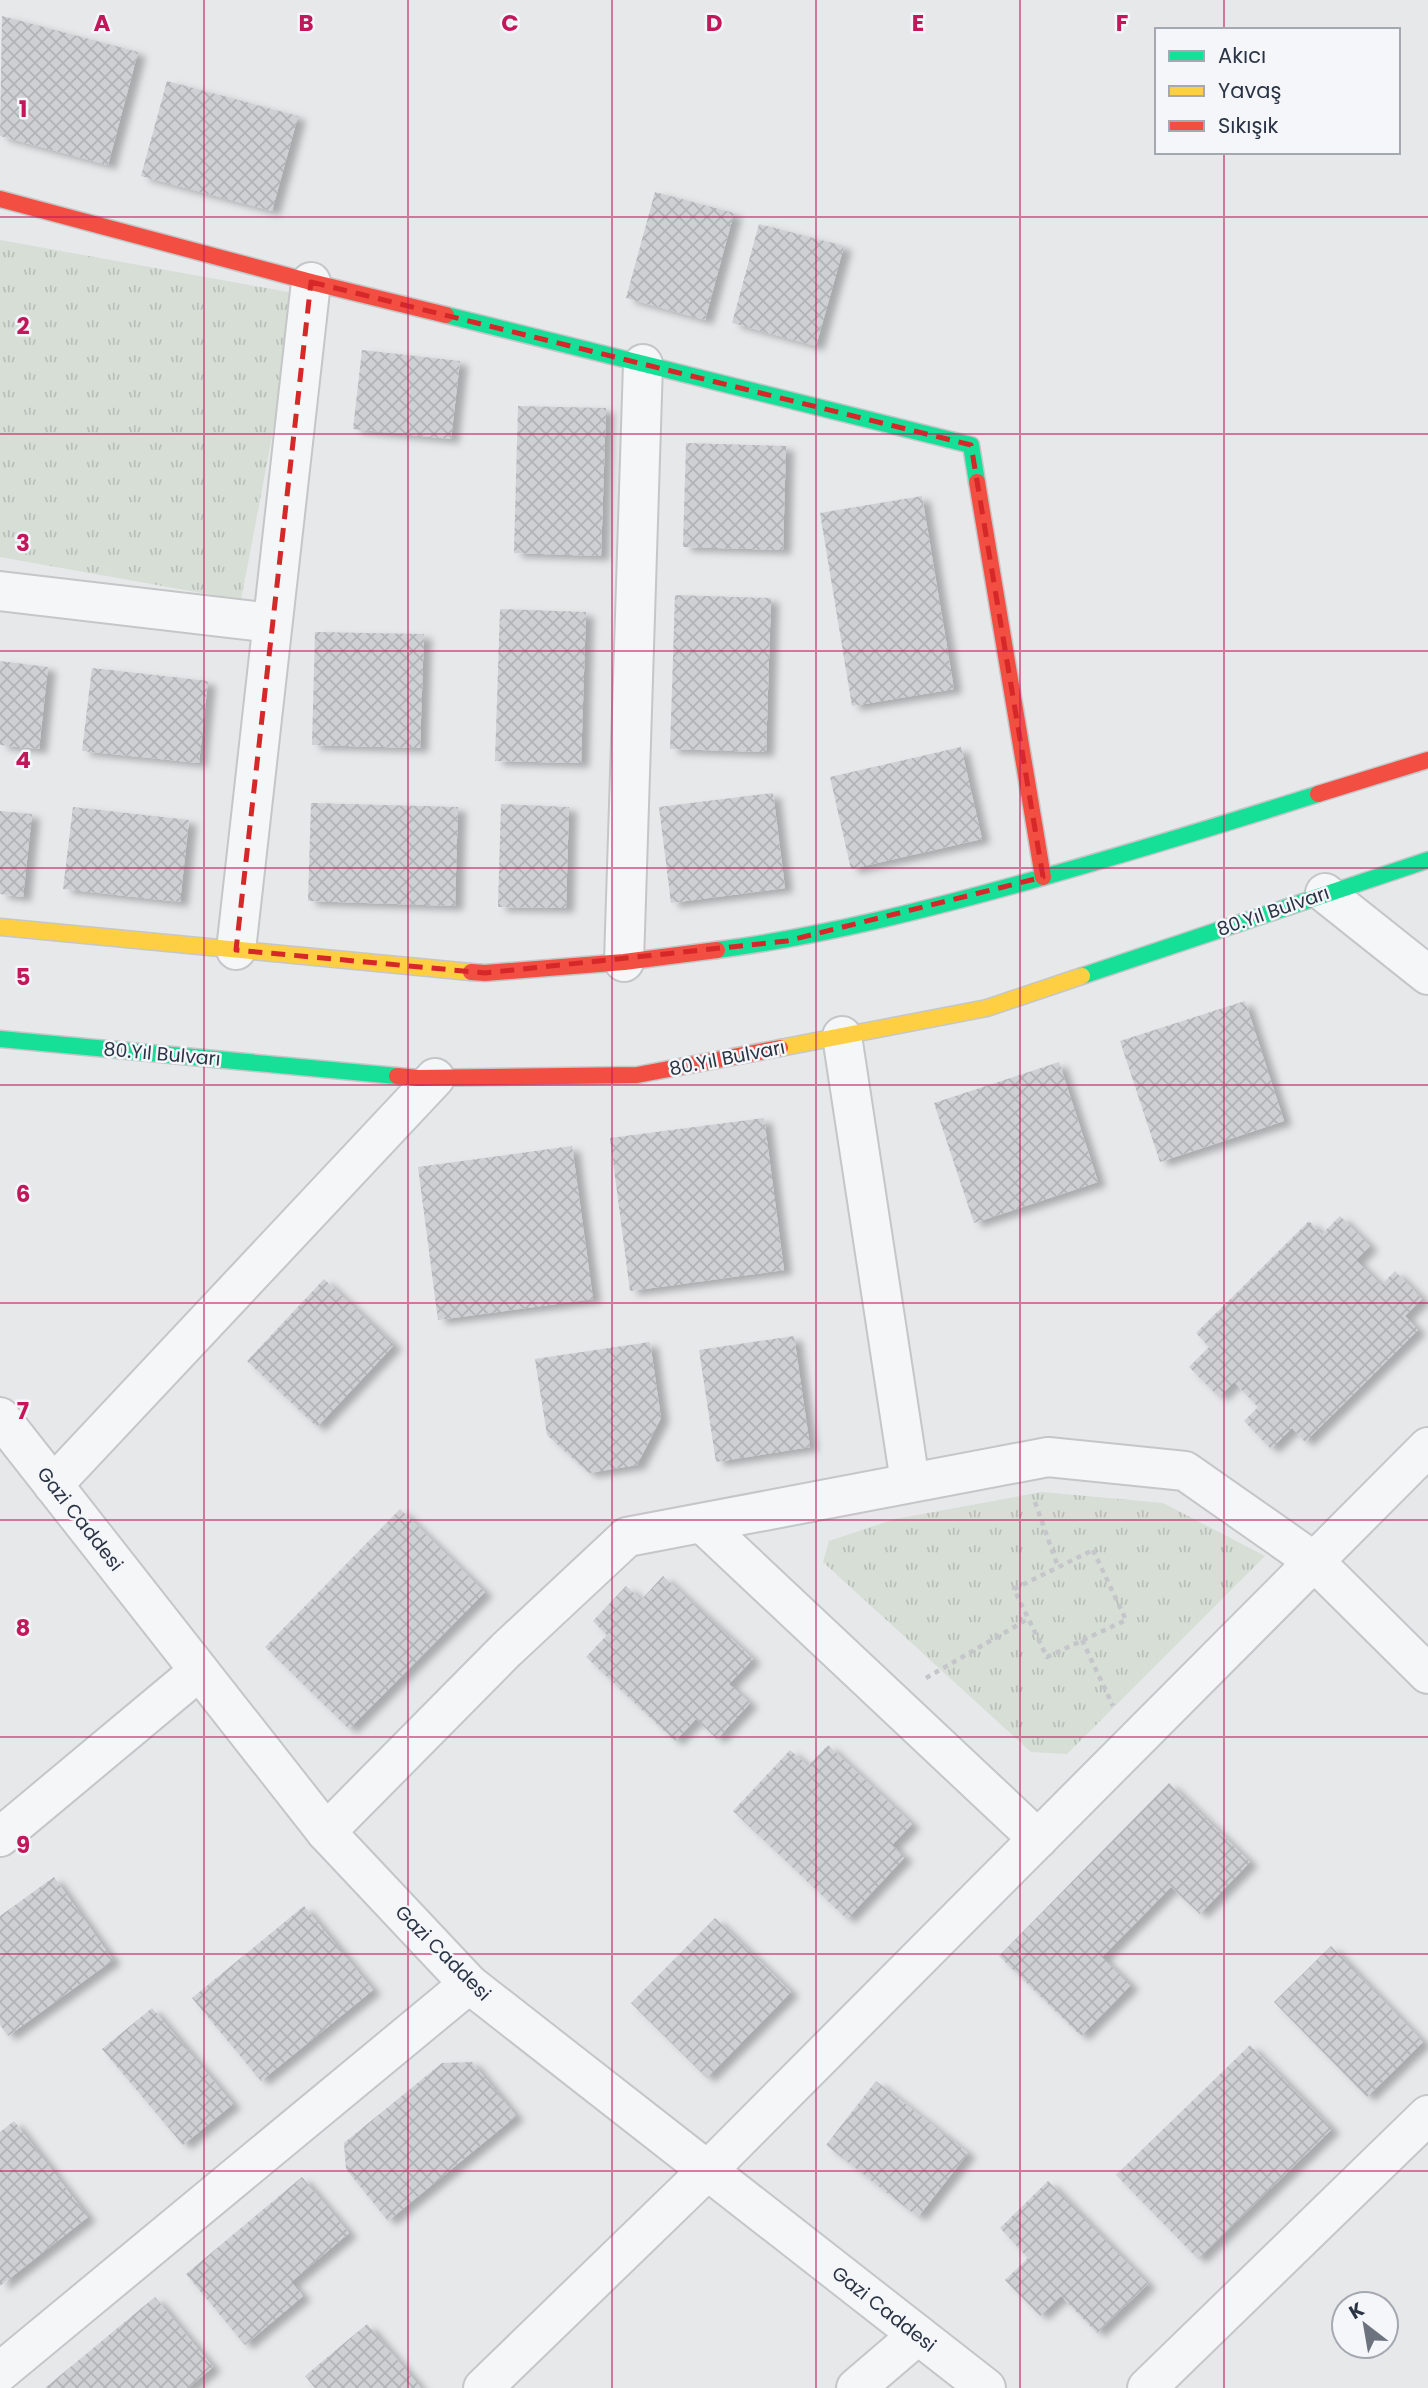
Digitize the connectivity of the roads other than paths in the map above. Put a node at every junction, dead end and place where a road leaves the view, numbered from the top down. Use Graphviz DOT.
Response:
graph roads {
  1 [pos="0,199"];
  2 [pos="311,282"];
  3 [pos="643,364"];
  4 [pos="0,592"];
  5 [pos="272,623"];
  6 [pos="1428,760"];
  7 [pos="1428,860"];
  8 [pos="1043,877"];
  9 [pos="1325,893"];
  10 [pos="0,927"];
  11 [pos="236,950"];
  12 [pos="624,962"];
  13 [pos="1428,975"];
  14 [pos="842,1036"];
  15 [pos="0,1039"];
  16 [pos="435,1077"];
  17 [pos="0,1418"];
  18 [pos="1428,1447"];
  19 [pos="909,1482"];
  20 [pos="53,1485"];
  21 [pos="703,1524"];
  22 [pos="1315,1562"];
  23 [pos="199,1671"];
  24 [pos="1428,1674"];
  25 [pos="326,1832"];
  26 [pos="0,1837"];
  27 [pos="1038,1839"];
  28 [pos="469,1984"];
  29 [pos="1428,2115"];
  30 [pos="708,2171"];
  31 [pos="918,2335"];
  32 [pos="0,2372"];
  33 [pos="482,2388"];
  34 [pos="856,2388"];
  35 [pos="986,2388"];
  36 [pos="1147,2388"];
  1 -- 2 [label="street"];
  2 -- 3 [label="street"];
  2 -- 5 [label="street"];
  3 -- 8 [label="street"];
  3 -- 12 [label="street"];
  4 -- 5 [label="street"];
  5 -- 11 [label="street"];
  6 -- 8 [label="street"];
  7 -- 9 [label="street, 80.Yıl Bulvarı"];
  8 -- 12 [label="street"];
  9 -- 13 [label="street"];
  9 -- 14 [label="street, 80.Yıl Bulvarı"];
  10 -- 11 [label="street"];
  11 -- 12 [label="street"];
  14 -- 16 [label="street, 80.Yıl Bulvarı"];
  14 -- 19 [label="street"];
  15 -- 16 [label="street, 80.Yıl Bulvarı"];
  16 -- 20 [label="street"];
  17 -- 20 [label="street, Gazi Caddesi"];
  18 -- 22 [label="street"];
  19 -- 21 [label="street"];
  19 -- 22 [label="street"];
  20 -- 23 [label="street, Gazi Caddesi"];
  21 -- 25 [label="street"];
  21 -- 27 [label="street"];
  22 -- 24 [label="street"];
  22 -- 27 [label="street"];
  23 -- 25 [label="street, Gazi Caddesi"];
  23 -- 26 [label="street"];
  25 -- 28 [label="street, Gazi Caddesi"];
  27 -- 30 [label="street"];
  28 -- 30 [label="street, Gazi Caddesi"];
  28 -- 32 [label="street"];
  29 -- 36 [label="street"];
  30 -- 31 [label="street, Gazi Caddesi"];
  30 -- 33 [label="street"];
  31 -- 34 [label="street"];
  31 -- 35 [label="street, Gazi Caddesi"];
}
